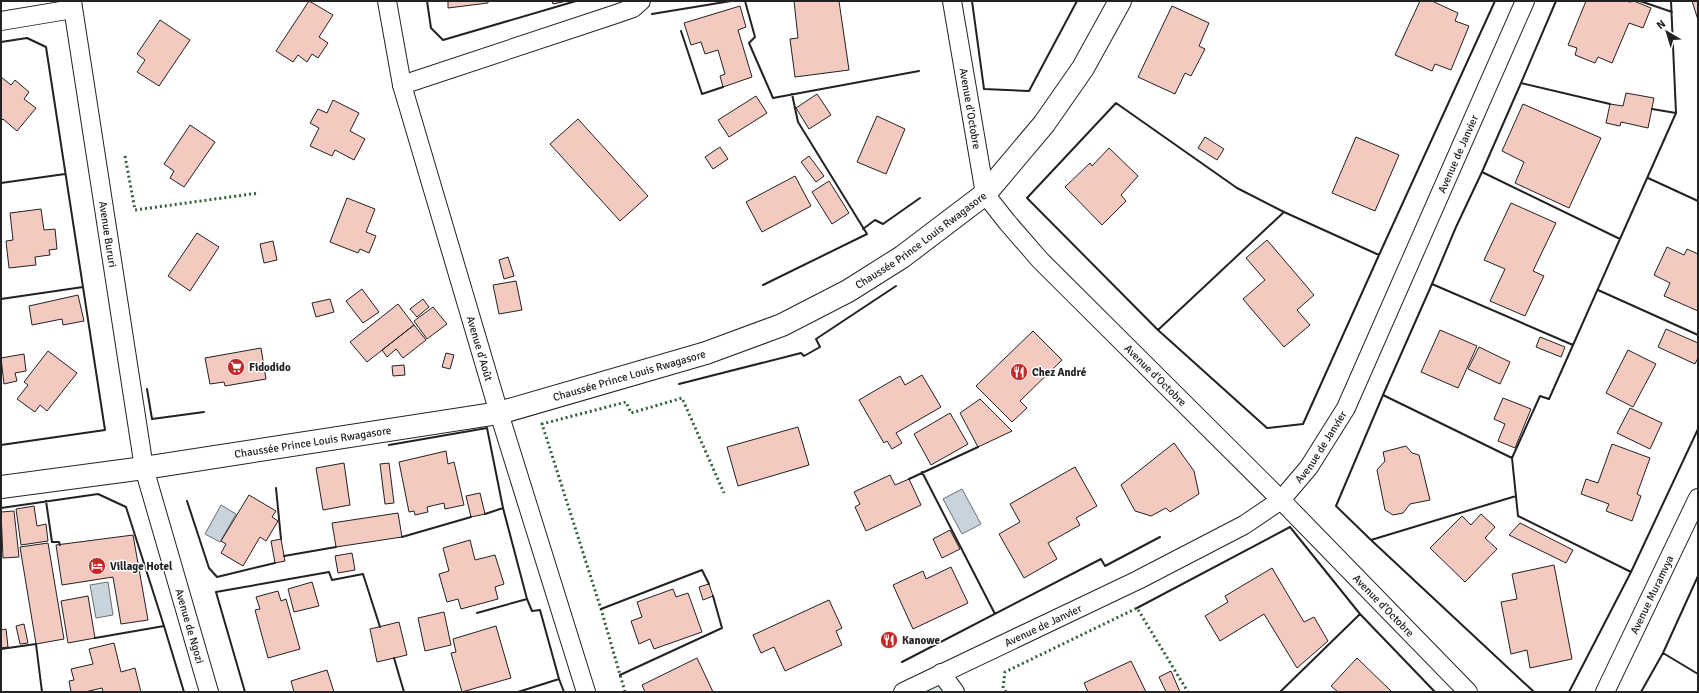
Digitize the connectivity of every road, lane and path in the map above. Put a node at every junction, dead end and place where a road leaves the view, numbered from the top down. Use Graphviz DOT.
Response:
graph roads {
  1 [pos="387,1"];
  2 [pos="641,1"];
  3 [pos="952,1"];
  4 [pos="1120,1"];
  5 [pos="1525,1"];
  6 [pos="72,5"];
  7 [pos="1,21"];
  8 [pos="402,85"];
  9 [pos="985,194"];
  10 [pos="499,413"];
  11 [pos="144,468"];
  12 [pos="1,487"];
  13 [pos="1698,498"];
  14 [pos="1281,500"];
  15 [pos="941,673"];
  16 [pos="209,692"];
  17 [pos="586,692"];
  18 [pos="903,692"];
  19 [pos="955,692"];
  20 [pos="1468,692"];
  21 [pos="1605,692"];
  1 -- 8 [label="street, Avenue d'Août"];
  2 -- 8 [label="street"];
  3 -- 9 [label="street, Avenue d'Octobre"];
  4 -- 9 [label="street, Chaussée Prince Louis Rwagasore"];
  5 -- 14 [label="street, Avenue de Janvier"];
  6 -- 7 [label="street"];
  6 -- 11 [label="street, Avenue Bururi"];
  8 -- 10 [label="street, Avenue d'Août"];
  9 -- 10 [label="street, Chaussée Prince Louis Rwagasore"];
  9 -- 14 [label="street, Avenue d'Octobre"];
  10 -- 11 [label="street, Chaussée Prince Louis Rwagasore"];
  10 -- 17 [label="street, Avenue d'Août"];
  11 -- 12 [label="street, Chaussée Prince Louis Rwagasore"];
  11 -- 16 [label="street, Avenue de Ngozi"];
  13 -- 21 [label="street, Avenue Muramvya"];
  14 -- 15 [label="street, Avenue de Janvier"];
  14 -- 20 [label="street, Avenue d'Octobre"];
  15 -- 18 [label="street, Avenue de Janvier"];
  15 -- 19 [label="street"];
}
